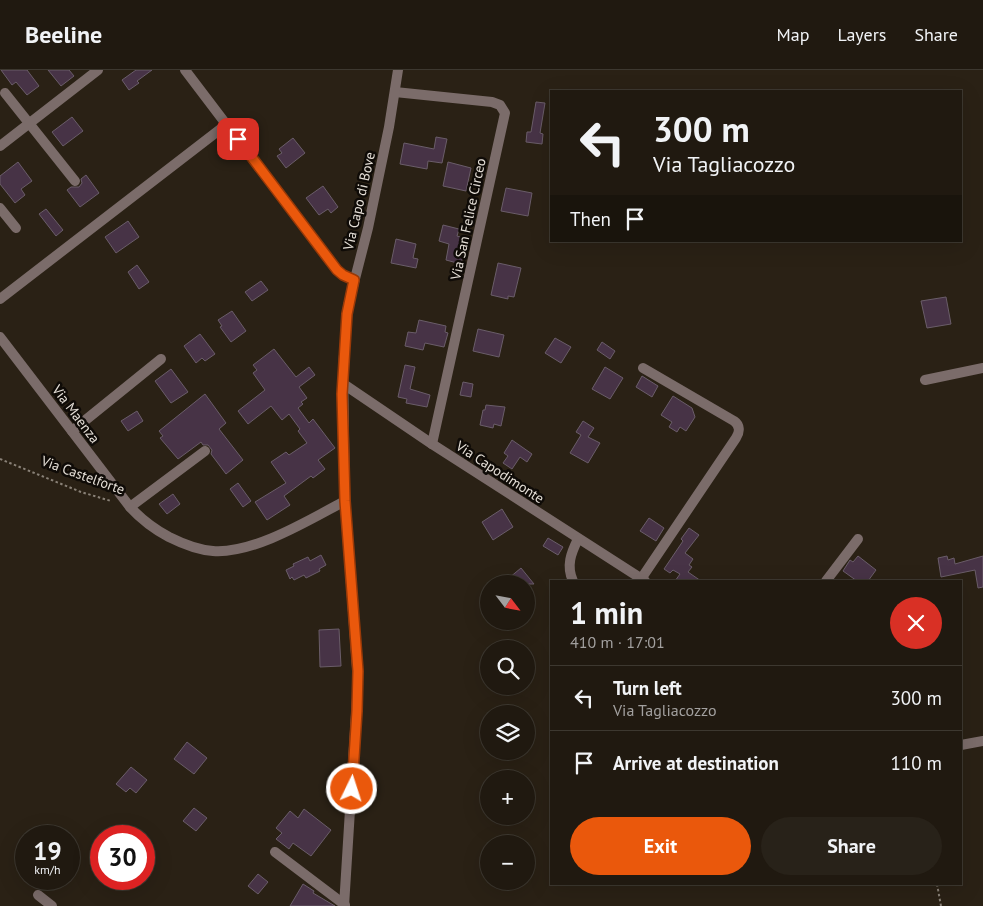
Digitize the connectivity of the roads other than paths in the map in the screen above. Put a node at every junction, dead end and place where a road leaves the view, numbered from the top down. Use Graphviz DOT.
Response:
graph roads {
  1 [pos="185,70"];
  2 [pos="398,70"];
  3 [pos="94,71"];
  4 [pos="395,92"];
  5 [pos="5,93"];
  6 [pos="29,123"];
  7 [pos="227,124"];
  8 [pos="0,146"];
  9 [pos="75,181"];
  10 [pos="0,208"];
  11 [pos="16,228"];
  12 [pos="354,280"];
  13 [pos="0,299"];
  14 [pos="0,337"];
  15 [pos="161,359"];
  16 [pos="643,368"];
  17 [pos="983,368"];
  18 [pos="925,380"];
  19 [pos="342,383"];
  20 [pos="72,431"];
  21 [pos="432,444"];
  22 [pos="205,450"];
  23 [pos="345,501"];
  24 [pos="130,507"];
  25 [pos="578,539"];
  26 [pos="858,539"];
  27 [pos="573,580"];
  28 [pos="643,580"];
  29 [pos="827,580"];
  30 [pos="983,741"];
  31 [pos="962,745"];
  32 [pos="275,852"];
  33 [pos="38,895"];
  34 [pos="344,905"];
  35 [pos="52,906"];
  1 -- 7 [label="street"];
  2 -- 4 [label="street, Via Capo di Bove"];
  3 -- 6 [label="street"];
  4 -- 12 [label="street, Via Capo di Bove"];
  4 -- 21 [label="street, Via San Felice Circeo"];
  5 -- 6 [label="street"];
  6 -- 8 [label="street"];
  6 -- 9 [label="street"];
  7 -- 12 [label="street"];
  7 -- 13 [label="street"];
  10 -- 11 [label="street"];
  12 -- 19 [label="street, Via Capo di Bove"];
  14 -- 20 [label="street, Via Maenza"];
  15 -- 20 [label="street"];
  16 -- 28 [label="street"];
  17 -- 18 [label="street"];
  19 -- 21 [label="street, Via Capodimonte"];
  19 -- 23 [label="street, Via Capo di Bove"];
  20 -- 24 [label="street, Via Maenza"];
  21 -- 25 [label="street, Via Capodimonte"];
  22 -- 24 [label="street"];
  23 -- 24 [label="street, Via Castelforte"];
  23 -- 34 [label="street, Via Capo di Bove"];
  25 -- 27 [label="street"];
  25 -- 28 [label="street, Via Capodimonte"];
  26 -- 29 [label="street"];
  30 -- 31 [label="street"];
  32 -- 34 [label="street"];
  33 -- 35 [label="street"];
}
